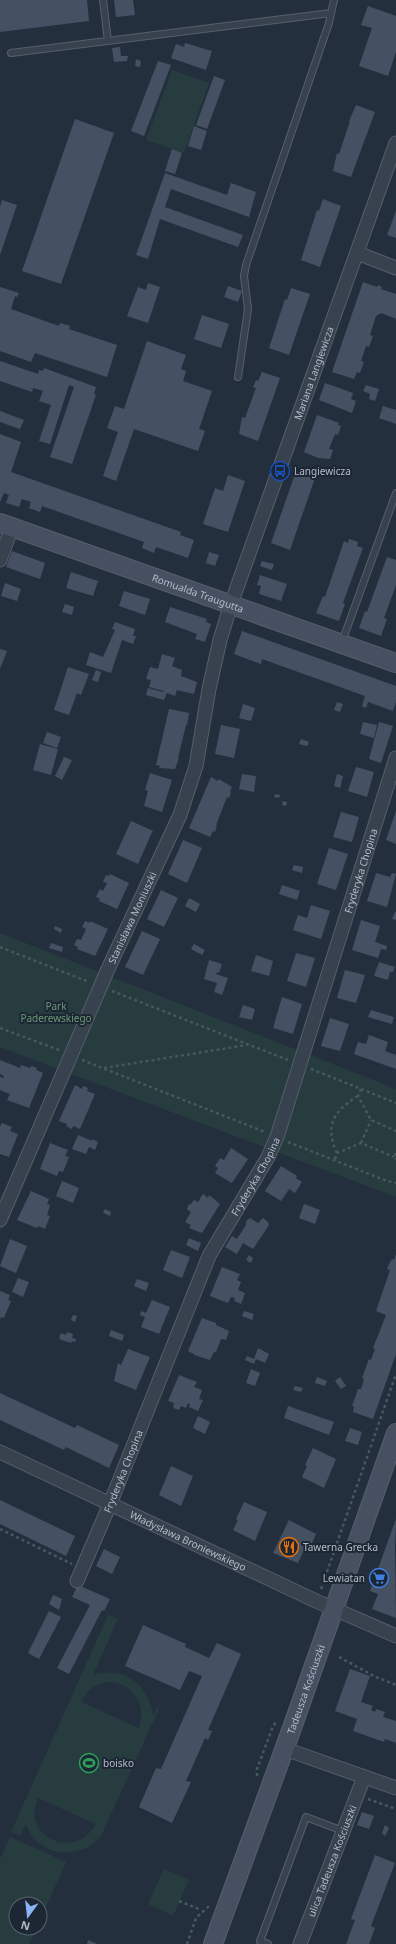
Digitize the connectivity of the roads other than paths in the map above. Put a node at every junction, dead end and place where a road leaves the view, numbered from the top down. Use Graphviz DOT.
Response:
graph roads {
  1 [pos="103,0"];
  2 [pos="334,0"];
  3 [pos="331,12"];
  4 [pos="108,41"];
  5 [pos="11,53"];
  6 [pos="396,143"];
  7 [pos="357,253"];
  8 [pos="396,268"];
  9 [pos="238,377"];
  10 [pos="396,493"];
  11 [pos="6,525"];
  12 [pos="0,560"];
  13 [pos="231,604"];
  14 [pos="341,644"];
  15 [pos="396,663"];
  16 [pos="396,758"];
  17 [pos="0,1220"];
  18 [pos="396,1433"];
  19 [pos="0,1452"];
  20 [pos="110,1504"];
  21 [pos="79,1575"];
  22 [pos="333,1609"];
  23 [pos="396,1636"];
  24 [pos="285,1749"];
  25 [pos="364,1777"];
  26 [pos="396,1788"];
  27 [pos="343,1830"];
  28 [pos="213,1944"];
  29 [pos="268,1944"];
  30 [pos="300,1944"];
  1 -- 4 [label="lane"];
  2 -- 3 [label="lane"];
  3 -- 4 [label="lane"];
  3 -- 9 [label="lane"];
  4 -- 5 [label="lane"];
  6 -- 7 [label="street, Mariana Langiewicza"];
  7 -- 8 [label="street"];
  7 -- 13 [label="street, Mariana Langiewicza"];
  10 -- 14 [label="lane"];
  11 -- 12 [label="street"];
  11 -- 13 [label="street, Romualda Traugutta"];
  13 -- 14 [label="street, Romualda Traugutta"];
  13 -- 17 [label="street, Stanisława Moniuszki"];
  14 -- 15 [label="street, Romualda Traugutta"];
  16 -- 20 [label="street, Fryderyka Chopina"];
  18 -- 22 [label="street, Tadeusza Kościuszki"];
  19 -- 20 [label="street, Władysława Broniewskiego"];
  20 -- 21 [label="street, Fryderyka Chopina"];
  20 -- 22 [label="street, Władysława Broniewskiego"];
  22 -- 23 [label="street, Władysława Broniewskiego"];
  22 -- 24 [label="street, Tadeusza Kościuszki"];
  24 -- 25 [label="street"];
  24 -- 28 [label="street, Tadeusza Kościuszki"];
  25 -- 26 [label="street"];
  25 -- 27 [label="street, ulica Tadeusza Kościuszki"];
  27 -- 29 [label="lane"];
  27 -- 30 [label="street, ulica Tadeusza Kościuszki"];
}
